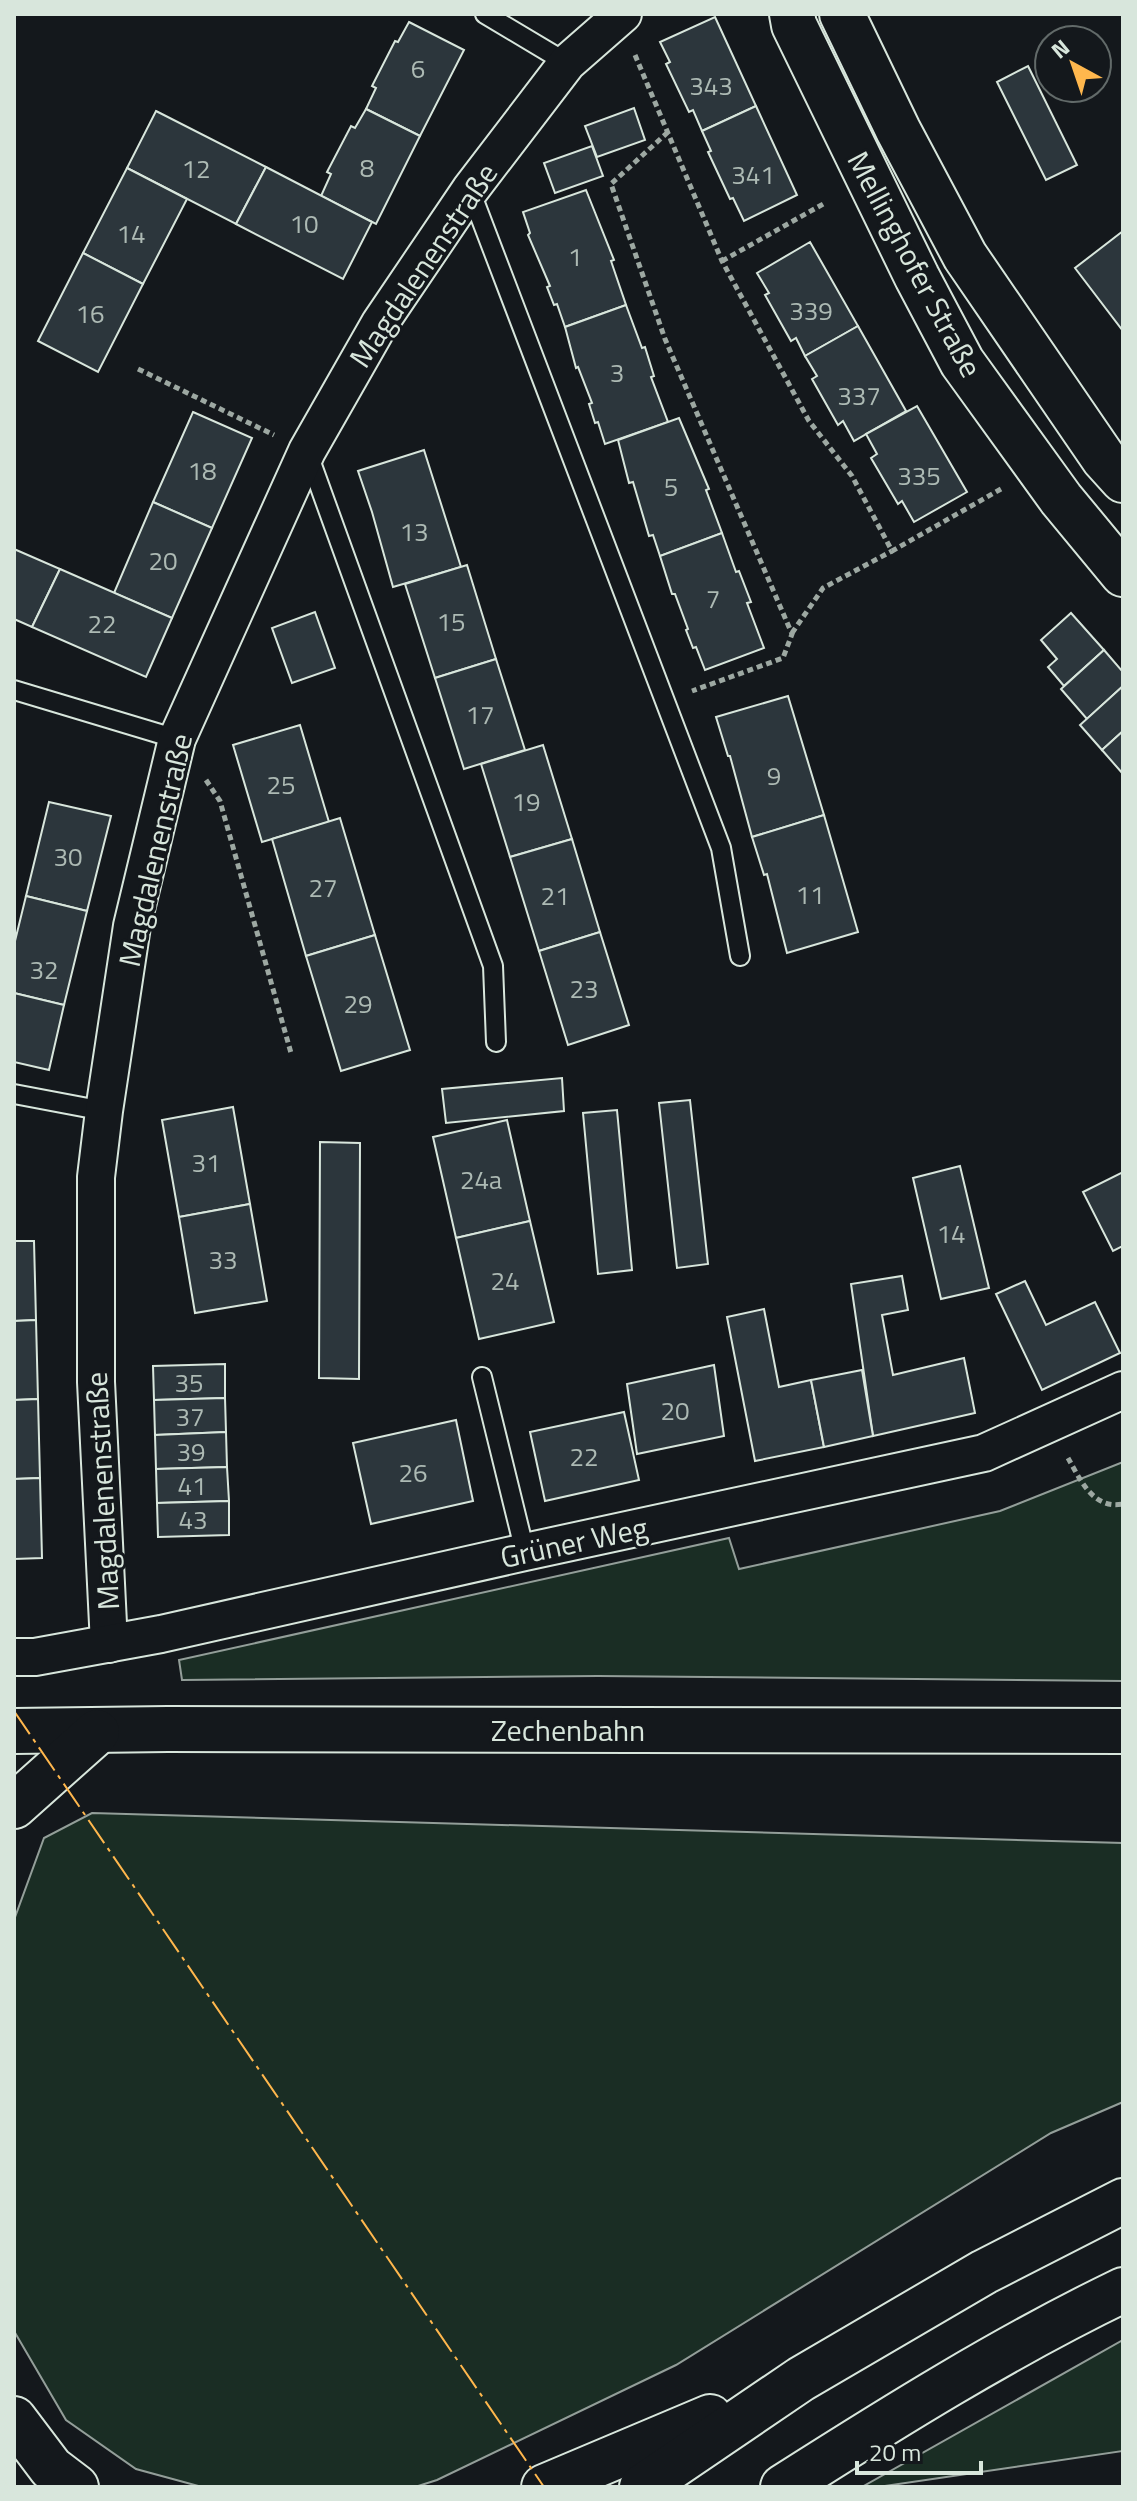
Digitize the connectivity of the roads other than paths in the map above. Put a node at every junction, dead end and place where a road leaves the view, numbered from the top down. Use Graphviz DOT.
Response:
graph roads {
  1 [pos="485,14"];
  2 [pos="792,14"];
  3 [pos="842,14"];
  4 [pos="621,15"];
  5 [pos="567,63"];
  6 [pos="470,190"];
  7 [pos="307,451"];
  8 [pos="1123,480"];
  9 [pos="1123,574"];
  10 [pos="14,690"];
  11 [pos="177,739"];
  12 [pos="740,956"];
  13 [pos="496,1042"];
  14 [pos="14,1094"];
  15 [pos="104,1111"];
  16 [pos="482,1377"];
  17 [pos="1123,1390"];
  18 [pos="525,1552"];
  19 [pos="109,1644"];
  20 [pos="14,1657"];
  21 [pos="14,1731"];
  22 [pos="1123,1731"];
  23 [pos="97,1732"];
  24 [pos="14,1806"];
  25 [pos="1123,2201"];
  26 [pos="1123,2290"];
  27 [pos="801,2379"];
  28 [pos="14,2419"];
  29 [pos="76,2487"];
  30 [pos="544,2487"];
  31 [pos="642,2487"];
  32 [pos="783,2487"];
  1 -- 5 [label="lane"];
  2 -- 9 [label="main road, Mellinghofer Straße"];
  3 -- 8 [label="main road, Mellinghofer Straße"];
  4 -- 5 [label="street, Magdalenenstraße"];
  5 -- 6 [label="street, Magdalenenstraße"];
  6 -- 7 [label="street, Magdalenenstraße"];
  6 -- 12 [label="lane"];
  7 -- 11 [label="street, Magdalenenstraße"];
  7 -- 13 [label="lane"];
  10 -- 11 [label="lane"];
  11 -- 15 [label="street, Magdalenenstraße"];
  14 -- 15 [label="lane"];
  15 -- 19 [label="street, Magdalenenstraße"];
  16 -- 18 [label="lane"];
  17 -- 18 [label="street, Grüner Weg"];
  18 -- 19 [label="street, Grüner Weg"];
  19 -- 20 [label="street, Grüner Weg"];
  21 -- 23 [label="main road, Zechenbahn"];
  22 -- 23 [label="main road, Zechenbahn"];
  23 -- 24 [label="main road"];
  25 -- 27 [label="main road"];
  26 -- 32 [label="main road"];
  27 -- 30 [label="main road"];
  27 -- 31 [label="main road"];
  28 -- 29 [label="main road"];
}
